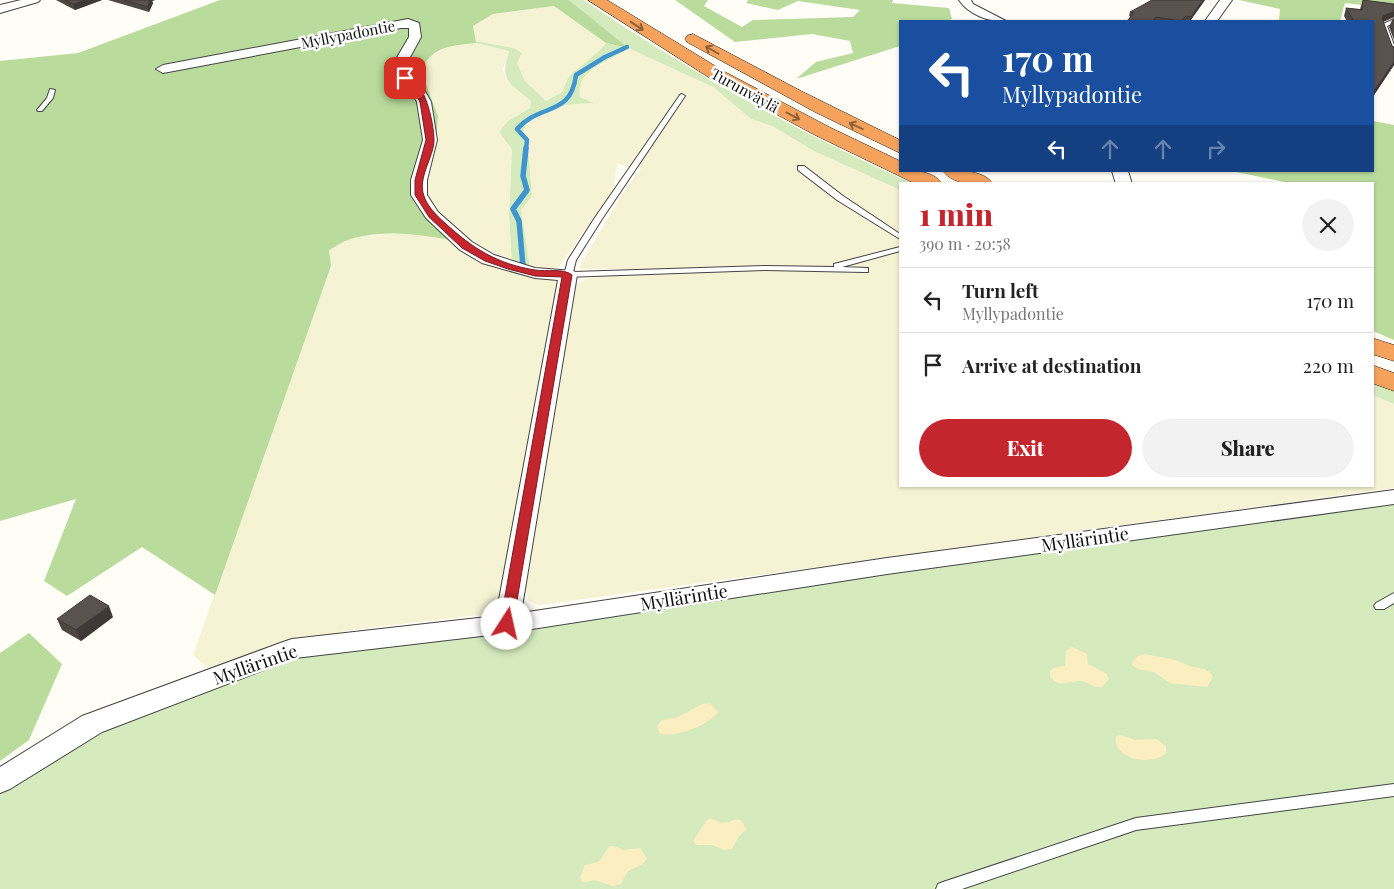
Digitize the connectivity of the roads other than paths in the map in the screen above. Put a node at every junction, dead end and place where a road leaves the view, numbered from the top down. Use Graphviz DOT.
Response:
graph roads {
  1 [pos="34,0"];
  2 [pos="596,0"];
  3 [pos="964,0"];
  4 [pos="1226,0"];
  5 [pos="0,9"];
  6 [pos="998,20"];
  7 [pos="1212,20"];
  8 [pos="1394,21"];
  9 [pos="681,32"];
  10 [pos="1394,53"];
  11 [pos="163,69"];
  12 [pos="52,90"];
  13 [pos="682,96"];
  14 [pos="40,110"];
  15 [pos="899,147"];
  16 [pos="801,168"];
  17 [pos="899,168"];
  18 [pos="908,172"];
  19 [pos="955,172"];
  20 [pos="928,182"];
  21 [pos="978,182"];
  22 [pos="899,235"];
  23 [pos="899,249"];
  24 [pos="826,269"];
  25 [pos="865,270"];
  26 [pos="568,275"];
  27 [pos="1374,346"];
  28 [pos="1394,354"];
  29 [pos="1374,374"];
  30 [pos="1394,383"];
  31 [pos="1394,497"];
  32 [pos="1394,597"];
  33 [pos="1380,606"];
  34 [pos="507,624"];
  35 [pos="0,780"];
  36 [pos="1394,790"];
  37 [pos="943,889"];
  1 -- 5 [label="street"];
  2 -- 17 [label="highway, Turunväylä, one-way"];
  3 -- 6 [label="street"];
  4 -- 7 [label="street"];
  8 -- 10 [label="lane"];
  15 -- 9 [label="highway, Turunväylä, one-way"];
  11 -- 26 [label="street, Myllypadontie"];
  12 -- 14 [label="lane"];
  13 -- 26 [label="lane"];
  16 -- 22 [label="lane"];
  18 -- 20 [label="highway"];
  19 -- 21 [label="highway"];
  23 -- 24 [label="lane"];
  24 -- 25 [label="lane"];
  24 -- 26 [label="lane"];
  26 -- 34 [label="street"];
  27 -- 28 [label="highway"];
  29 -- 30 [label="highway"];
  31 -- 34 [label="street, Myllärintie"];
  32 -- 33 [label="lane"];
  34 -- 35 [label="street, Myllärintie"];
  36 -- 37 [label="lane"];
}
